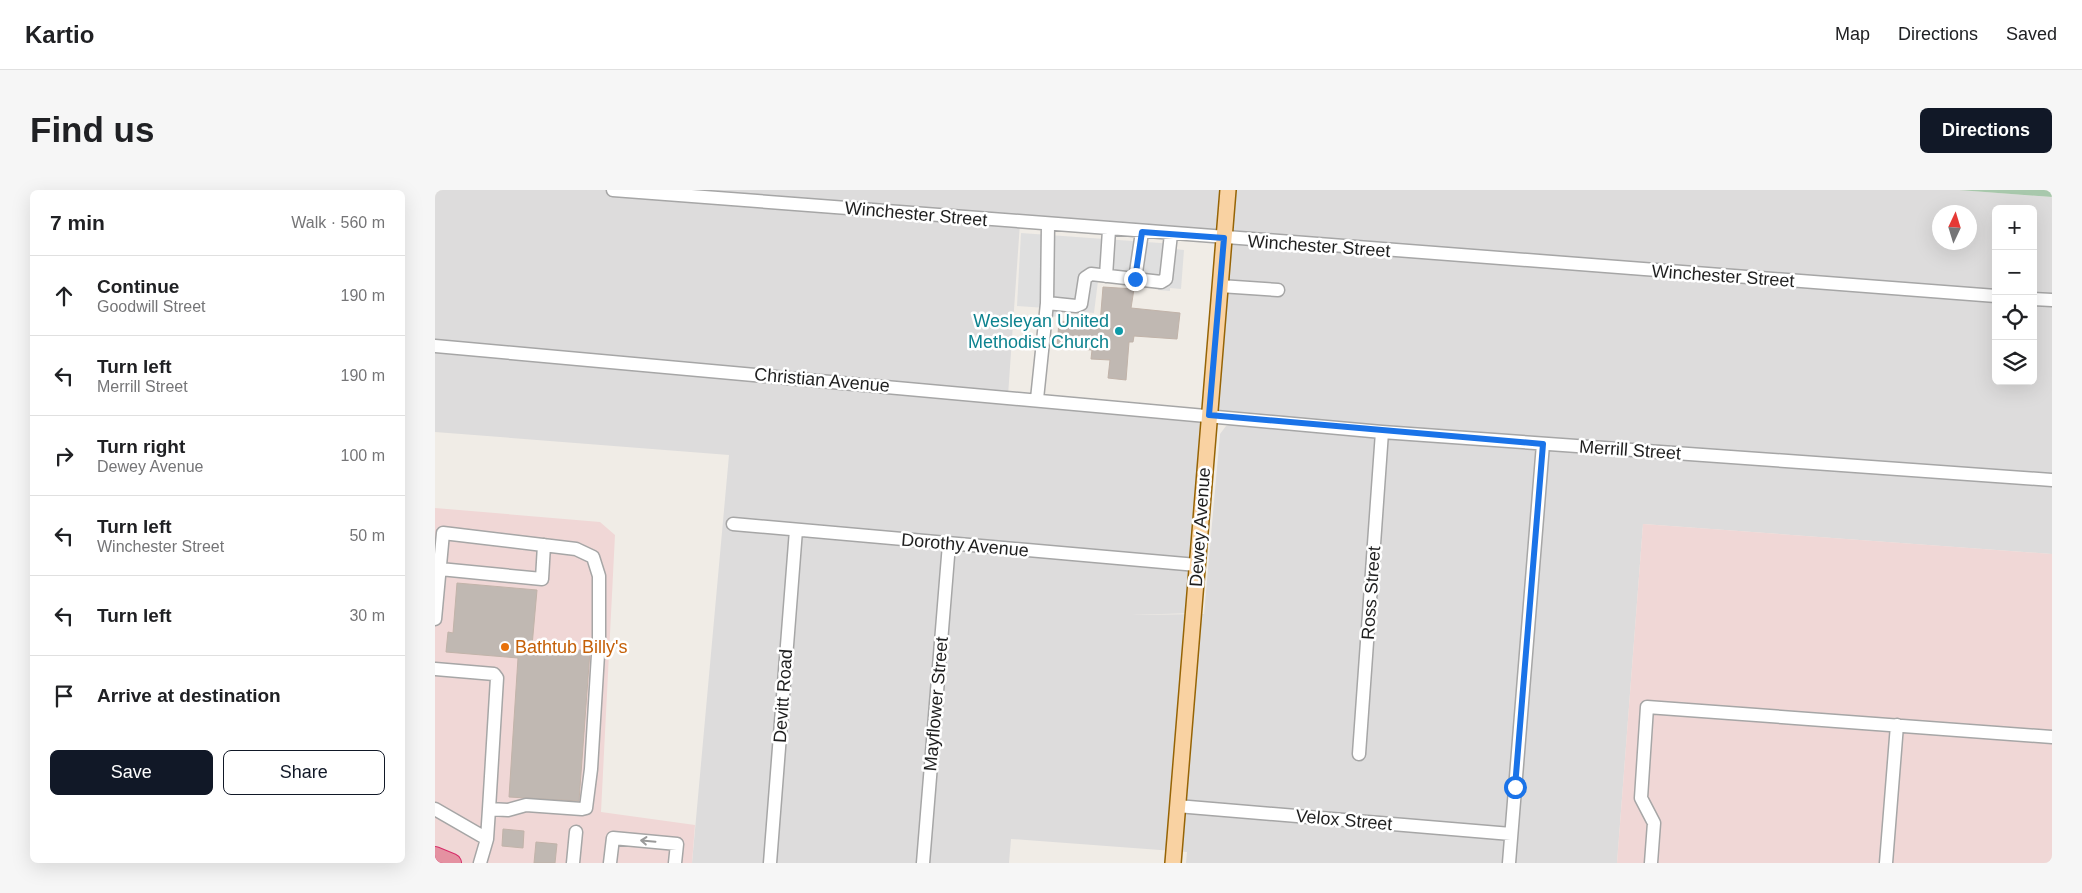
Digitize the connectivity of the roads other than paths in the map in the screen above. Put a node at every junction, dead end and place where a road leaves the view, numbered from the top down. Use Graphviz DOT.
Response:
graph roads {
  1 [pos="613,190"];
  2 [pos="1228,190"];
  3 [pos="1048,225"];
  4 [pos="1109,230"];
  5 [pos="1142,232"];
  6 [pos="1171,234"];
  7 [pos="1224,238"];
  8 [pos="1105,276"];
  9 [pos="1135,279"];
  10 [pos="1220,286"];
  11 [pos="1278,290"];
  12 [pos="1992,296"];
  13 [pos="2037,299"];
  14 [pos="2052,300"];
  15 [pos="1047,303"];
  16 [pos="435,346"];
  17 [pos="1037,399"];
  18 [pos="1209,415"];
  19 [pos="1383,432"];
  20 [pos="1543,444"];
  21 [pos="2052,480"];
  22 [pos="733,524"];
  23 [pos="795,530"];
  24 [pos="439,533"];
  25 [pos="949,544"];
  26 [pos="544,545"];
  27 [pos="1197,566"];
  28 [pos="439,569"];
  29 [pos="435,619"];
  30 [pos="435,669"];
  31 [pos="1897,725"];
  32 [pos="2052,737"];
  33 [pos="1359,754"];
  34 [pos="1177,806"];
  35 [pos="435,809"];
  36 [pos="489,809"];
  37 [pos="576,832"];
  38 [pos="1511,834"];
  39 [pos="487,839"];
  40 [pos="435,856"];
  41 [pos="452,863"];
  42 [pos="480,863"];
  43 [pos="573,863"];
  44 [pos="610,863"];
  45 [pos="675,863"];
  46 [pos="770,863"];
  47 [pos="923,863"];
  48 [pos="1173,863"];
  49 [pos="1509,863"];
  50 [pos="1651,863"];
  51 [pos="1886,863"];
  1 -- 3 [label="street, Winchester Street"];
  2 -- 7 [label="main road, Dewey Avenue"];
  3 -- 4 [label="street, Winchester Street"];
  3 -- 15 [label="street"];
  4 -- 5 [label="street, Winchester Street"];
  4 -- 8 [label="street"];
  5 -- 6 [label="street, Winchester Street"];
  5 -- 9 [label="street"];
  6 -- 7 [label="street, Winchester Street"];
  6 -- 9 [label="street"];
  7 -- 10 [label="main road, Dewey Avenue"];
  7 -- 12 [label="street, Winchester Street"];
  8 -- 9 [label="street"];
  8 -- 15 [label="street"];
  10 -- 11 [label="street"];
  10 -- 18 [label="main road, Dewey Avenue"];
  13 -- 14 [label="street"];
  15 -- 17 [label="street"];
  16 -- 17 [label="street, Christian Avenue"];
  17 -- 18 [label="street, Christian Avenue"];
  18 -- 19 [label="street, Merrill Street"];
  18 -- 27 [label="main road, Dewey Avenue"];
  19 -- 20 [label="street, Merrill Street"];
  19 -- 33 [label="street, Ross Street"];
  20 -- 21 [label="street, Merrill Street"];
  20 -- 38 [label="street"];
  22 -- 23 [label="street, Dorothy Avenue"];
  23 -- 25 [label="street, Dorothy Avenue"];
  23 -- 46 [label="street, Devitt Road"];
  24 -- 26 [label="street"];
  24 -- 28 [label="street"];
  25 -- 27 [label="street, Dorothy Avenue"];
  25 -- 47 [label="street, Mayflower Street"];
  26 -- 28 [label="street"];
  26 -- 36 [label="street"];
  27 -- 34 [label="main road, Dewey Avenue"];
  28 -- 29 [label="street"];
  30 -- 36 [label="street"];
  31 -- 32 [label="street"];
  31 -- 50 [label="street"];
  31 -- 51 [label="street"];
  34 -- 38 [label="street, Velox Street"];
  34 -- 48 [label="main road, Dewey Avenue"];
  35 -- 39 [label="street"];
  36 -- 39 [label="street"];
  37 -- 43 [label="street"];
  38 -- 49 [label="street"];
  39 -- 42 [label="street"];
  40 -- 41 [label="highway"];
  45 -- 44 [label="street, one-way"];
}
